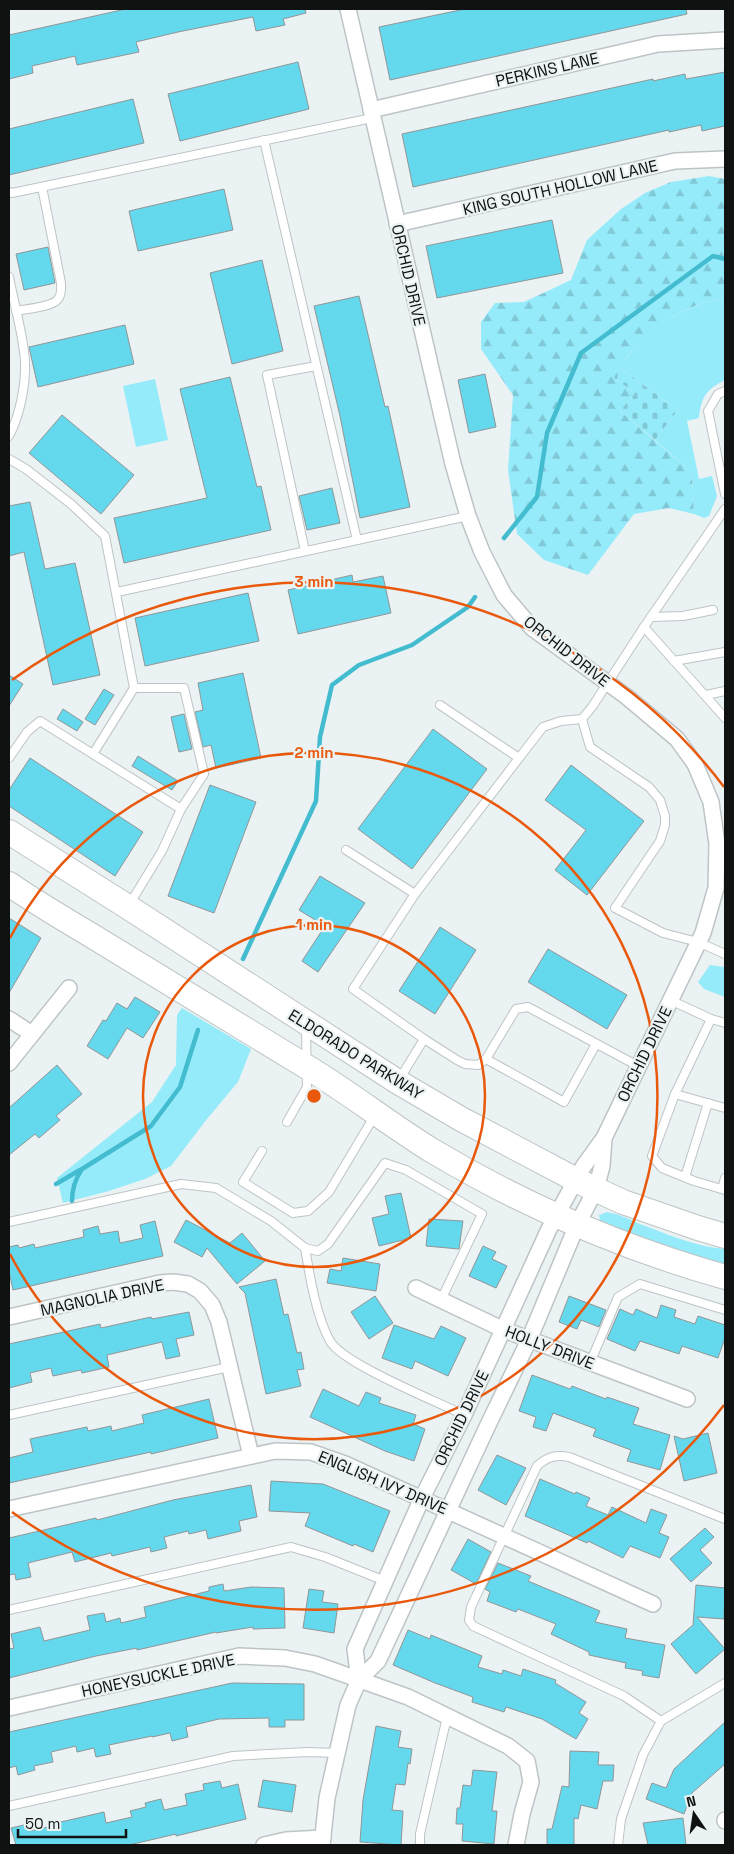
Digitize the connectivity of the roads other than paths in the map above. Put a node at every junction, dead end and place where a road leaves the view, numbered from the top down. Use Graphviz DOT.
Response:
graph roads {
  1 [pos="348,9"];
  2 [pos="725,40"];
  3 [pos="372,114"];
  4 [pos="264,140"];
  5 [pos="725,159"];
  6 [pos="42,188"];
  7 [pos="9,192"];
  8 [pos="397,224"];
  9 [pos="9,277"];
  10 [pos="16,311"];
  11 [pos="316,366"];
  12 [pos="725,391"];
  13 [pos="9,436"];
  14 [pos="9,460"];
  15 [pos="725,494"];
  16 [pos="725,509"];
  17 [pos="468,516"];
  18 [pos="357,540"];
  19 [pos="305,551"];
  20 [pos="116,592"];
  21 [pos="713,610"];
  22 [pos="650,617"];
  23 [pos="644,627"];
  24 [pos="725,652"];
  25 [pos="674,661"];
  26 [pos="607,683"];
  27 [pos="134,688"];
  28 [pos="725,691"];
  29 [pos="706,695"];
  30 [pos="440,705"];
  31 [pos="725,718"];
  32 [pos="582,719"];
  33 [pos="93,754"];
  34 [pos="9,758"];
  35 [pos="519,758"];
  36 [pos="181,809"];
  37 [pos="9,832"];
  38 [pos="720,832"];
  39 [pos="346,850"];
  40 [pos="9,884"];
  41 [pos="415,894"];
  42 [pos="128,907"];
  43 [pos="698,942"];
  44 [pos="725,954"];
  45 [pos="69,988"];
  46 [pos="670,1000"];
  47 [pos="9,1018"];
  48 [pos="711,1019"];
  49 [pos="306,1023"];
  50 [pos="725,1023"];
  51 [pos="32,1034"];
  52 [pos="424,1039"];
  53 [pos="596,1044"];
  54 [pos="486,1059"];
  55 [pos="9,1064"];
  56 [pos="638,1066"];
  57 [pos="308,1068"];
  58 [pos="398,1082"];
  59 [pos="675,1094"];
  60 [pos="708,1103"];
  61 [pos="725,1108"];
  62 [pos="376,1113"];
  63 [pos="287,1122"];
  64 [pos="604,1138"];
  65 [pos="262,1151"];
  66 [pos="685,1177"];
  67 [pos="725,1178"];
  68 [pos="586,1184"];
  69 [pos="724,1189"];
  70 [pos="567,1221"];
  71 [pos="9,1222"];
  72 [pos="725,1236"];
  73 [pos="305,1248"];
  74 [pos="725,1277"];
  75 [pos="416,1288"];
  76 [pos="441,1300"];
  77 [pos="725,1310"];
  78 [pos="9,1317"];
  79 [pos="502,1329"];
  80 [pos="529,1340"];
  81 [pos="590,1363"];
  82 [pos="229,1367"];
  83 [pos="687,1399"];
  84 [pos="464,1414"];
  85 [pos="9,1415"];
  86 [pos="488,1424"];
  87 [pos="251,1456"];
  88 [pos="422,1498"];
  89 [pos="9,1509"];
  90 [pos="449,1510"];
  91 [pos="725,1519"];
  92 [pos="505,1536"];
  93 [pos="386,1581"];
  94 [pos="410,1592"];
  95 [pos="653,1604"];
  96 [pos="9,1610"];
  97 [pos="360,1680"];
  98 [pos="725,1683"];
  99 [pos="9,1708"];
  100 [pos="447,1717"];
  101 [pos="661,1721"];
  102 [pos="337,1753"];
  103 [pos="9,1806"];
  104 [pos="323,1841"];
  105 [pos="264,1845"];
  106 [pos="420,1845"];
  107 [pos="516,1845"];
  108 [pos="618,1845"];
  1 -- 3 [label="street, ORCHID DRIVE"];
  2 -- 3 [label="street, PERKINS LANE"];
  3 -- 4 [label="lane"];
  3 -- 8 [label="street, ORCHID DRIVE"];
  4 -- 6 [label="lane"];
  4 -- 11 [label="lane"];
  5 -- 8 [label="street, KING SOUTH HOLLOW LANE"];
  6 -- 7 [label="lane"];
  6 -- 10 [label="lane"];
  8 -- 17 [label="street, ORCHID DRIVE"];
  9 -- 10 [label="lane"];
  10 -- 13 [label="lane"];
  11 -- 18 [label="lane"];
  11 -- 19 [label="lane"];
  12 -- 15 [label="lane"];
  14 -- 20 [label="lane"];
  16 -- 22 [label="lane"];
  17 -- 18 [label="lane"];
  17 -- 26 [label="street, ORCHID DRIVE"];
  18 -- 19 [label="lane"];
  19 -- 20 [label="lane"];
  20 -- 27 [label="lane"];
  21 -- 22 [label="lane"];
  22 -- 23 [label="lane"];
  23 -- 25 [label="lane"];
  23 -- 26 [label="lane"];
  24 -- 25 [label="lane"];
  25 -- 29 [label="lane"];
  26 -- 32 [label="lane"];
  26 -- 38 [label="street, ORCHID DRIVE"];
  27 -- 33 [label="lane"];
  27 -- 36 [label="lane"];
  28 -- 29 [label="lane"];
  29 -- 31 [label="lane"];
  30 -- 35 [label="lane"];
  32 -- 35 [label="lane"];
  32 -- 43 [label="lane"];
  33 -- 34 [label="lane"];
  33 -- 36 [label="lane"];
  35 -- 41 [label="lane"];
  36 -- 42 [label="lane"];
  37 -- 42 [label="main road, ELDORADO PARKWAY"];
  38 -- 43 [label="street, ORCHID DRIVE"];
  39 -- 41 [label="lane"];
  40 -- 57 [label="main road"];
  41 -- 52 [label="lane"];
  42 -- 49 [label="main road, ELDORADO PARKWAY"];
  43 -- 44 [label="lane"];
  43 -- 46 [label="street, ORCHID DRIVE"];
  45 -- 51 [label="street"];
  46 -- 48 [label="lane"];
  46 -- 56 [label="street, ORCHID DRIVE"];
  47 -- 51 [label="street"];
  48 -- 50 [label="lane"];
  48 -- 59 [label="lane"];
  49 -- 57 [label="lane"];
  49 -- 58 [label="main road, ELDORADO PARKWAY"];
  51 -- 55 [label="street"];
  52 -- 54 [label="lane"];
  52 -- 58 [label="lane"];
  53 -- 54 [label="lane"];
  53 -- 54 [label="lane"];
  53 -- 56 [label="lane"];
  56 -- 64 [label="street, ORCHID DRIVE"];
  57 -- 62 [label="main road"];
  57 -- 63 [label="lane"];
  58 -- 62 [label="main road"];
  58 -- 68 [label="main road, ELDORADO PARKWAY"];
  59 -- 60 [label="lane"];
  59 -- 66 [label="lane"];
  60 -- 61 [label="lane"];
  60 -- 66 [label="lane"];
  62 -- 65 [label="lane"];
  62 -- 70 [label="main road"];
  64 -- 68 [label="street, ORCHID DRIVE"];
  64 -- 68 [label="street, ORCHID DRIVE"];
  66 -- 69 [label="lane"];
  67 -- 69 [label="lane"];
  68 -- 70 [label="street, ORCHID DRIVE"];
  68 -- 70 [label="street, ORCHID DRIVE"];
  68 -- 72 [label="main road, ELDORADO PARKWAY"];
  70 -- 74 [label="main road"];
  70 -- 79 [label="street, ORCHID DRIVE"];
  70 -- 80 [label="street, ORCHID DRIVE"];
  71 -- 73 [label="lane"];
  73 -- 76 [label="lane"];
  73 -- 84 [label="lane"];
  75 -- 76 [label="street, HOLLY DRIVE"];
  76 -- 79 [label="street, HOLLY DRIVE"];
  77 -- 81 [label="lane"];
  78 -- 82 [label="street, MAGNOLIA DRIVE"];
  79 -- 80 [label="street, HOLLY DRIVE"];
  79 -- 84 [label="street, ORCHID DRIVE"];
  80 -- 81 [label="street, HOLLY DRIVE"];
  80 -- 86 [label="street, ORCHID DRIVE"];
  81 -- 83 [label="street, HOLLY DRIVE"];
  82 -- 85 [label="lane"];
  82 -- 87 [label="street, MAGNOLIA DRIVE"];
  84 -- 86 [label="street"];
  84 -- 88 [label="street, ORCHID DRIVE"];
  86 -- 90 [label="street, ORCHID DRIVE"];
  87 -- 88 [label="street, ENGLISH IVY DRIVE"];
  87 -- 89 [label="street, ENGLISH IVY DRIVE"];
  88 -- 90 [label="street, ENGLISH IVY DRIVE"];
  88 -- 93 [label="street, ORCHID DRIVE"];
  90 -- 92 [label="street, ENGLISH IVY DRIVE"];
  90 -- 94 [label="street, ORCHID DRIVE"];
  91 -- 92 [label="lane"];
  92 -- 95 [label="street, ENGLISH IVY DRIVE"];
  92 -- 101 [label="lane"];
  93 -- 94 [label="street"];
  93 -- 96 [label="lane"];
  93 -- 97 [label="street, ORCHID DRIVE"];
  94 -- 97 [label="street, ORCHID DRIVE"];
  97 -- 99 [label="street, HONEYSUCKLE DRIVE"];
  97 -- 100 [label="street, HONEYSUCKLE DRIVE"];
  97 -- 102 [label="street, ORCHID DRIVE"];
  98 -- 101 [label="lane"];
  100 -- 106 [label="lane"];
  100 -- 107 [label="street, HONEYSUCKLE DRIVE"];
  101 -- 108 [label="lane"];
  102 -- 103 [label="lane"];
  102 -- 104 [label="street, ORCHID DRIVE"];
  104 -- 105 [label="street"];
}
